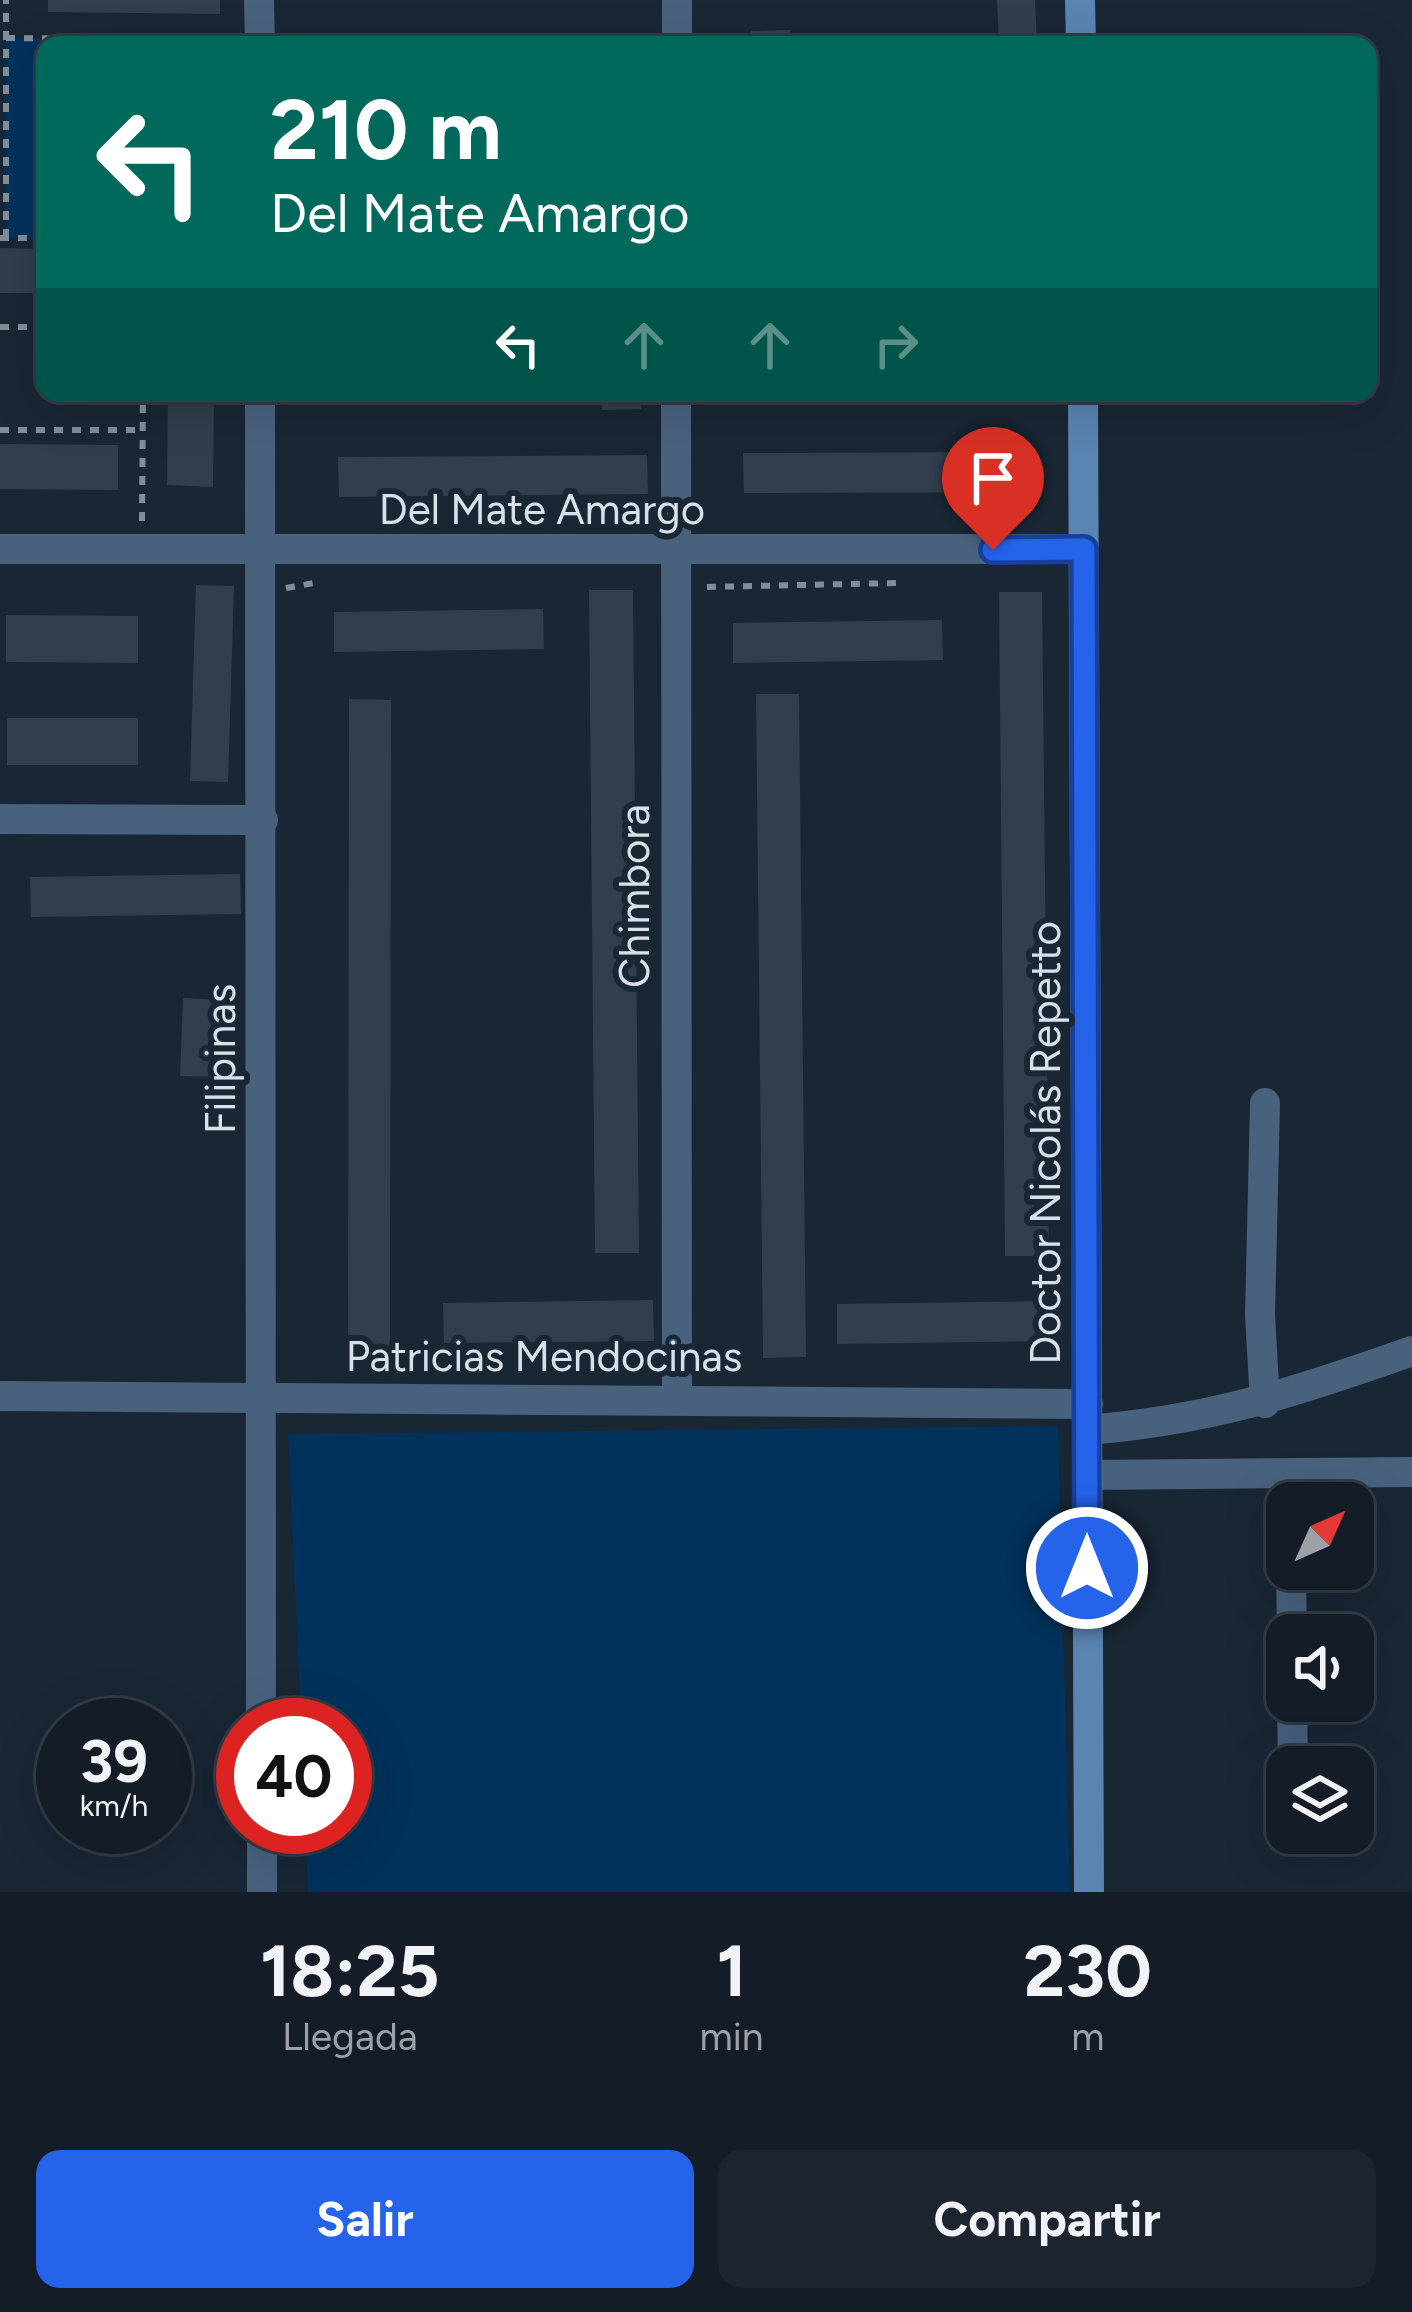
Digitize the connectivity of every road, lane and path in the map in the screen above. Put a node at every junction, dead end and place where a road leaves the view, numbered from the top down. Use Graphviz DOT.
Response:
graph roads {
  1 [pos="6,0"];
  2 [pos="260,0"];
  3 [pos="677,0"];
  4 [pos="1081,0"];
  5 [pos="248,36"];
  6 [pos="677,36"];
  7 [pos="1081,36"];
  8 [pos="6,38"];
  9 [pos="36,38"];
  10 [pos="3,238"];
  11 [pos="36,238"];
  12 [pos="0,327"];
  13 [pos="36,327"];
  14 [pos="142,402"];
  15 [pos="260,402"];
  16 [pos="676,402"];
  17 [pos="1083,402"];
  18 [pos="0,430"];
  19 [pos="142,430"];
  20 [pos="142,523"];
  21 [pos="0,549"];
  22 [pos="261,549"];
  23 [pos="1084,549"];
  24 [pos="675,552"];
  25 [pos="0,819"];
  26 [pos="263,820"];
  27 [pos="1265,1103"];
  28 [pos="1412,1351"];
  29 [pos="0,1396"];
  30 [pos="260,1397"];
  31 [pos="677,1399"];
  32 [pos="1265,1403"];
  33 [pos="1088,1417"];
  34 [pos="1412,1472"];
  35 [pos="1087,1475"];
  36 [pos="1336,1482"];
  37 [pos="1266,1486"];
  38 [pos="261,1698"];
  39 [pos="262,1854"];
  40 [pos="262,1892"];
  41 [pos="1089,1892"];
  1 -- 8 [label="path"];
  2 -- 5 [label="street"];
  3 -- 6 [label="street"];
  4 -- 7 [label="street"];
  8 -- 9 [label="path"];
  8 -- 10 [label="path"];
  10 -- 11 [label="path"];
  12 -- 13 [label="path"];
  14 -- 19 [label="path"];
  15 -- 22 [label="street, Filipinas"];
  16 -- 24 [label="street, Chimbora"];
  17 -- 23 [label="street, Doctor Nicolás Repetto"];
  18 -- 19 [label="path"];
  19 -- 20 [label="path"];
  21 -- 22 [label="street, Del Mate Amargo"];
  22 -- 24 [label="street, Del Mate Amargo"];
  22 -- 26 [label="street, Filipinas"];
  23 -- 24 [label="street, Del Mate Amargo"];
  23 -- 33 [label="street, Doctor Nicolás Repetto"];
  24 -- 31 [label="street, Chimbora"];
  25 -- 26 [label="street"];
  26 -- 30 [label="street, Filipinas"];
  27 -- 32 [label="street"];
  28 -- 32 [label="street, Patricias Mendocinas"];
  29 -- 30 [label="street, Patricias Mendocinas"];
  30 -- 31 [label="street, Patricias Mendocinas"];
  30 -- 38 [label="street, Filipinas"];
  31 -- 33 [label="street, Patricias Mendocinas"];
  32 -- 33 [label="street, Patricias Mendocinas"];
  33 -- 35 [label="street, Doctor Nicolás Repetto"];
  34 -- 36 [label="street"];
  35 -- 37 [label="street"];
  35 -- 41 [label="street, Doctor Nicolás Repetto"];
  39 -- 40 [label="street"];
}
